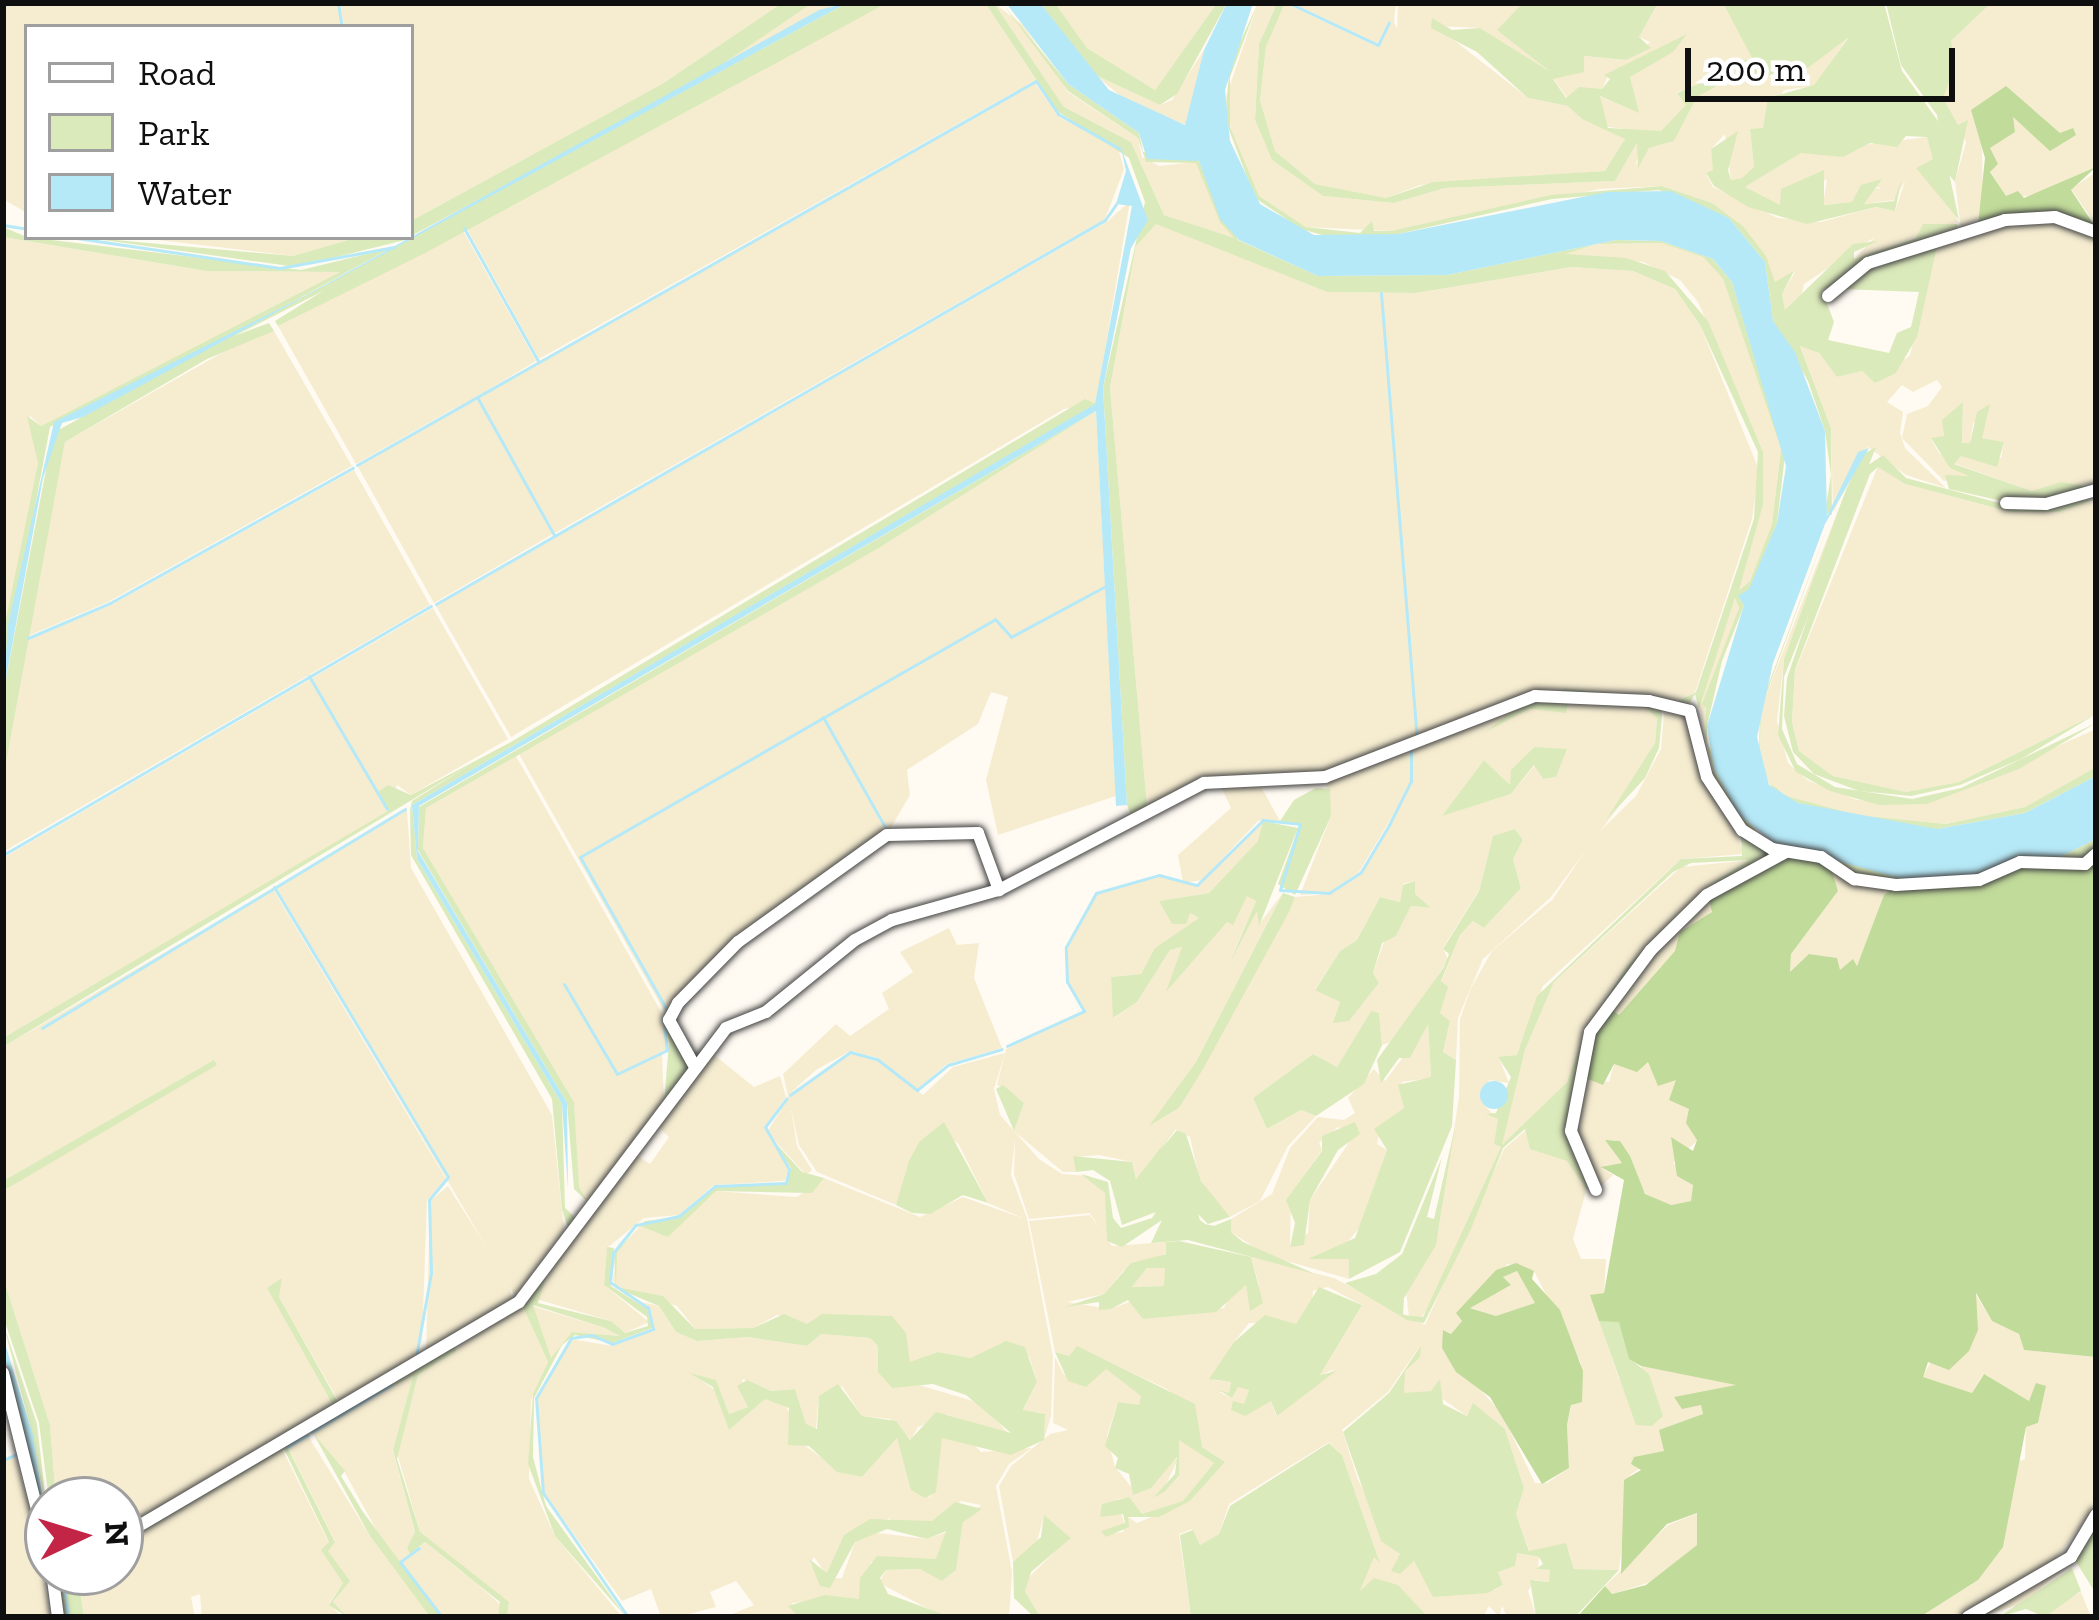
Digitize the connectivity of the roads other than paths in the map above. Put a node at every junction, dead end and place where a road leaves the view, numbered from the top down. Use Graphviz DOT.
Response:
graph roads {
  1 [pos="2096,232"];
  2 [pos="1828,296"];
  3 [pos="2096,490"];
  4 [pos="2006,503"];
  5 [pos="1786,851"];
  6 [pos="2095,858"];
  7 [pos="998,890"];
  8 [pos="695,1067"];
  9 [pos="1596,1190"];
  10 [pos="3,1373"];
  11 [pos="29,1476"];
  12 [pos="2096,1515"];
  13 [pos="144,1523"];
  14 [pos="1968,1617"];
  1 -- 2 [label="street"];
  3 -- 4 [label="street"];
  5 -- 6 [label="street"];
  5 -- 7 [label="street"];
  5 -- 9 [label="street"];
  7 -- 8 [label="street"];
  7 -- 8 [label="street"];
  8 -- 13 [label="street"];
  10 -- 11 [label="street"];
  12 -- 14 [label="street"];
}
